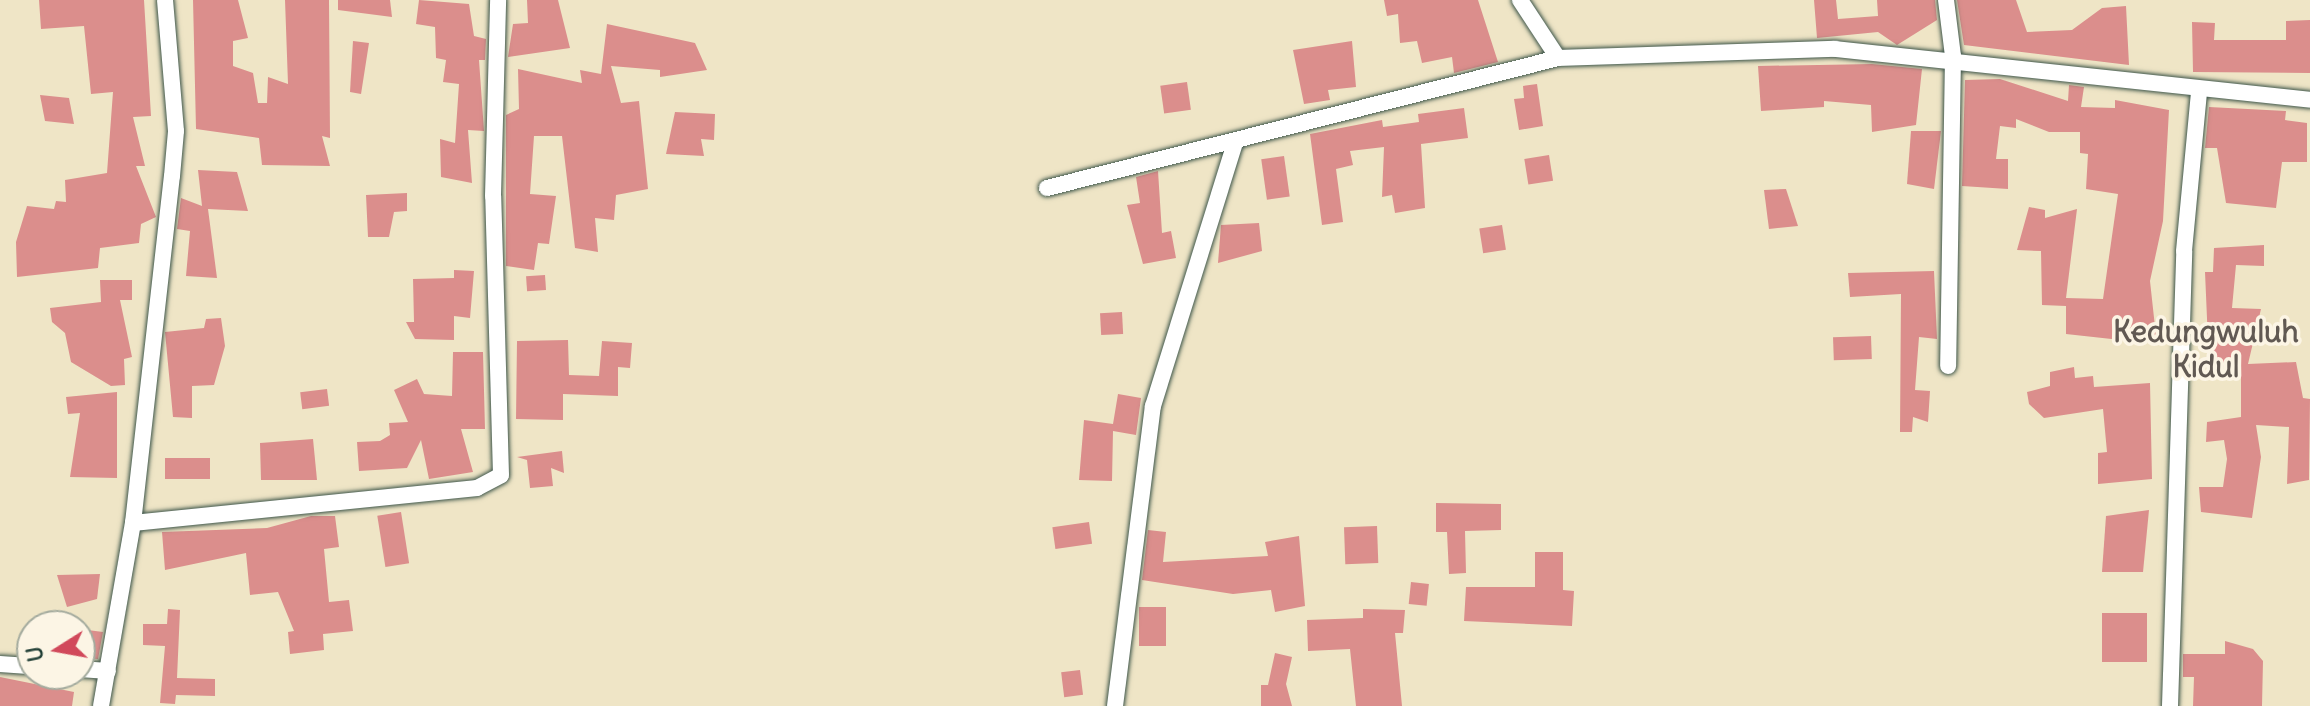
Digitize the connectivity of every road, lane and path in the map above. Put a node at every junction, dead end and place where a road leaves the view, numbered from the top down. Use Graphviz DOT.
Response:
graph roads {
  1 [pos="165,0"];
  2 [pos="498,0"];
  3 [pos="1520,0"];
  4 [pos="1946,0"];
  5 [pos="1953,56"];
  6 [pos="1558,58"];
  7 [pos="2199,93"];
  8 [pos="2310,100"];
  9 [pos="1235,142"];
  10 [pos="1047,188"];
  11 [pos="1948,366"];
  12 [pos="133,523"];
  13 [pos="96,670"];
  14 [pos="108,671"];
  15 [pos="101,706"];
  16 [pos="1115,706"];
  17 [pos="2170,706"];
  1 -- 12 [label="street"];
  2 -- 12 [label="street"];
  3 -- 6 [label="street"];
  4 -- 5 [label="street"];
  5 -- 6 [label="street"];
  5 -- 7 [label="street"];
  5 -- 11 [label="street"];
  6 -- 9 [label="street"];
  7 -- 8 [label="street"];
  7 -- 17 [label="street"];
  9 -- 10 [label="street"];
  9 -- 16 [label="street"];
  12 -- 14 [label="street"];
  13 -- 14 [label="street"];
  14 -- 15 [label="street"];
}
